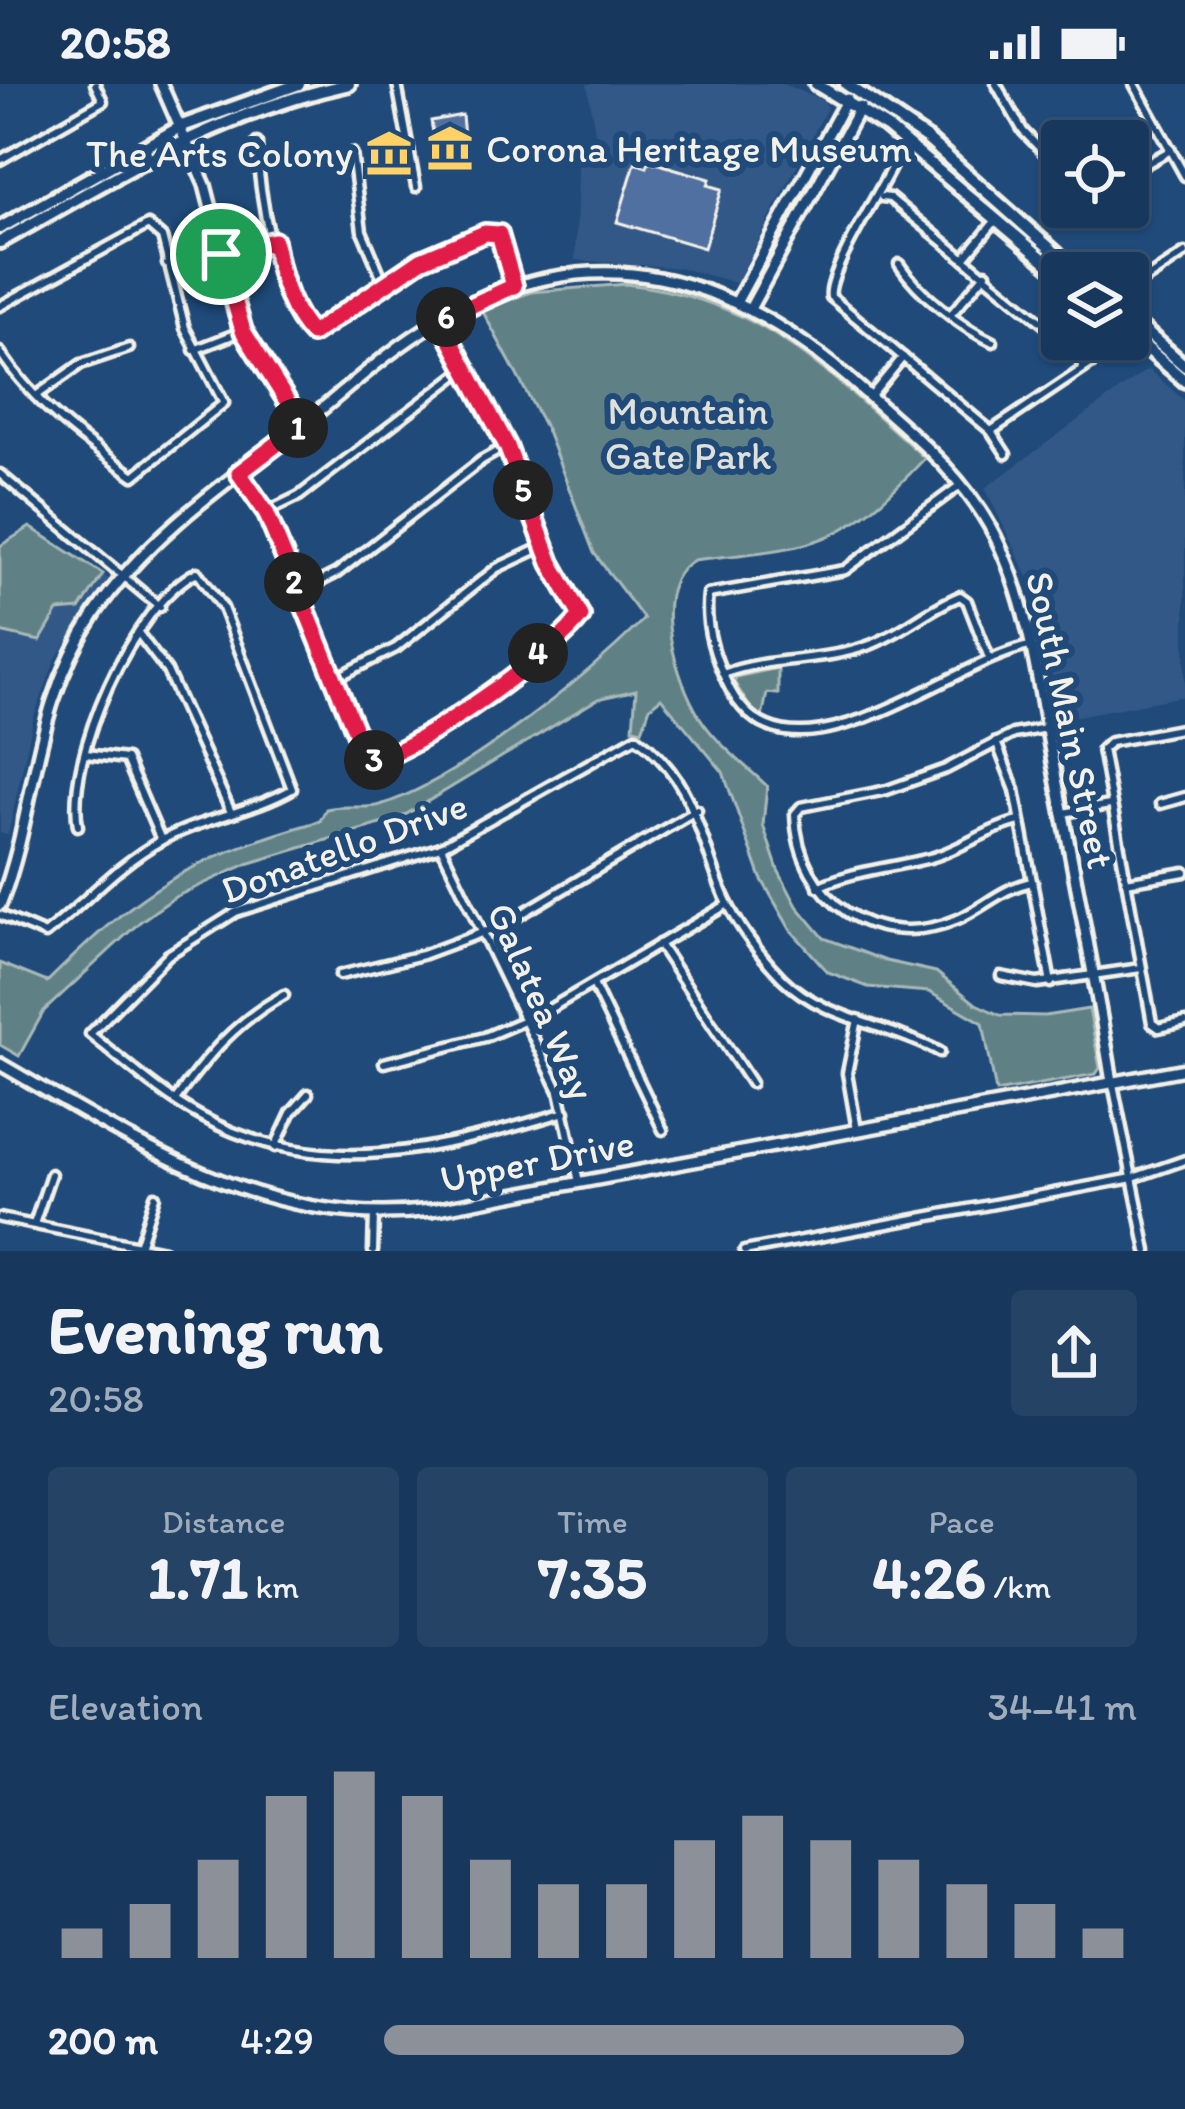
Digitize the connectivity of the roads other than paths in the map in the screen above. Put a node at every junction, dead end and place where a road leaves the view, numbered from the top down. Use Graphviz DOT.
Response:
graph roads {
  1 [pos="94,84"];
  2 [pos="161,84"];
  3 [pos="299,84"];
  4 [pos="349,84"];
  5 [pos="397,84"];
  6 [pos="816,84"];
  7 [pos="995,84"];
  8 [pos="1134,84"];
  9 [pos="850,89"];
  10 [pos="866,96"];
  11 [pos="184,131"];
  12 [pos="257,143"];
  13 [pos="1041,149"];
  14 [pos="1171,150"];
  15 [pos="352,153"];
  16 [pos="0,160"];
  17 [pos="1149,162"];
  18 [pos="893,164"];
  19 [pos="1185,176"];
  20 [pos="416,187"];
  21 [pos="882,197"];
  22 [pos="789,204"];
  23 [pos="997,219"];
  24 [pos="0,228"];
  25 [pos="788,237"];
  26 [pos="274,241"];
  27 [pos="0,242"];
  28 [pos="1045,252"];
  29 [pos="1046,252"];
  30 [pos="221,254"];
  31 [pos="1185,254"];
  32 [pos="966,256"];
  33 [pos="167,264"];
  34 [pos="899,264"];
  35 [pos="986,273"];
  36 [pos="1149,277"];
  37 [pos="384,283"];
  38 [pos="514,286"];
  39 [pos="737,301"];
  40 [pos="0,306"];
  41 [pos="751,307"];
  42 [pos="952,313"];
  43 [pos="440,320"];
  44 [pos="1041,321"];
  45 [pos="243,331"];
  46 [pos="1149,334"];
  47 [pos="993,342"];
  48 [pos="129,348"];
  49 [pos="194,350"];
  50 [pos="1149,350"];
  51 [pos="0,352"];
  52 [pos="903,357"];
  53 [pos="1080,360"];
  54 [pos="1093,360"];
  55 [pos="1082,366"];
  56 [pos="1185,366"];
  57 [pos="466,368"];
  58 [pos="1185,381"];
  59 [pos="36,396"];
  60 [pos="871,397"];
  61 [pos="302,425"];
  62 [pos="991,431"];
  63 [pos="507,446"];
  64 [pos="1006,454"];
  65 [pos="239,473"];
  66 [pos="2,479"];
  67 [pos="962,483"];
  68 [pos="266,512"];
  69 [pos="544,546"];
  70 [pos="123,575"];
  71 [pos="298,593"];
  72 [pos="160,607"];
  73 [pos="139,634"];
  74 [pos="1030,646"];
  75 [pos="989,658"];
  76 [pos="723,674"];
  77 [pos="334,680"];
  78 [pos="1046,728"];
  79 [pos="1185,728"];
  80 [pos="996,742"];
  81 [pos="86,754"];
  82 [pos="1185,797"];
  83 [pos="1160,804"];
  84 [pos="1110,806"];
  85 [pos="230,810"];
  86 [pos="697,810"];
  87 [pos="1063,813"];
  88 [pos="1020,821"];
  89 [pos="78,826"];
  90 [pos="161,841"];
  91 [pos="441,847"];
  92 [pos="1185,872"];
  93 [pos="1033,882"];
  94 [pos="1126,883"];
  95 [pos="818,887"];
  96 [pos="728,904"];
  97 [pos="0,905"];
  98 [pos="0,915"];
  99 [pos="484,934"];
  100 [pos="659,944"];
  101 [pos="1141,968"];
  102 [pos="340,975"];
  103 [pos="1001,976"];
  104 [pos="1094,976"];
  105 [pos="1051,983"];
  106 [pos="593,984"];
  107 [pos="284,995"];
  108 [pos="858,1019"];
  109 [pos="524,1022"];
  110 [pos="1185,1022"];
  111 [pos="940,1052"];
  112 [pos="384,1063"];
  113 [pos="0,1064"];
  114 [pos="1185,1069"];
  115 [pos="1112,1082"];
  116 [pos="751,1084"];
  117 [pos="308,1094"];
  118 [pos="176,1100"];
  119 [pos="565,1112"];
  120 [pos="663,1130"];
  121 [pos="857,1130"];
  122 [pos="275,1147"];
  123 [pos="1185,1160"];
  124 [pos="51,1174"];
  125 [pos="1133,1178"];
  126 [pos="580,1182"];
  127 [pos="155,1196"];
  128 [pos="374,1213"];
  129 [pos="0,1219"];
  130 [pos="34,1224"];
  131 [pos="139,1246"];
  132 [pos="164,1251"];
  133 [pos="373,1251"];
  134 [pos="744,1251"];
  135 [pos="1147,1251"];
  1 -- 16 [label="street"];
  2 -- 11 [label="main road"];
  3 -- 11 [label="main road"];
  4 -- 11 [label="main road"];
  5 -- 20 [label="street"];
  6 -- 9 [label="main road"];
  7 -- 13 [label="street"];
  8 -- 14 [label="street"];
  9 -- 10 [label="main road"];
  9 -- 22 [label="main road"];
  10 -- 23 [label="main road"];
  10 -- 25 [label="main road"];
  10 -- 29 [label="main road"];
  11 -- 24 [label="main road"];
  11 -- 27 [label="main road"];
  11 -- 30 [label="main road"];
  12 -- 26 [label="street"];
  14 -- 17 [label="street"];
  14 -- 19 [label="street"];
  15 -- 37 [label="street"];
  18 -- 21 [label="street"];
  21 -- 32 [label="street"];
  21 -- 52 [label="street"];
  22 -- 25 [label="main road"];
  22 -- 39 [label="main road"];
  23 -- 28 [label="main road"];
  23 -- 32 [label="street"];
  25 -- 41 [label="main road"];
  26 -- 30 [label="street"];
  26 -- 37 [label="street"];
  30 -- 33 [label="street"];
  30 -- 45 [label="main road"];
  31 -- 36 [label="street"];
  32 -- 35 [label="street"];
  33 -- 40 [label="street"];
  33 -- 49 [label="street"];
  34 -- 42 [label="street"];
  35 -- 42 [label="street"];
  35 -- 44 [label="street"];
  37 -- 38 [label="street"];
  38 -- 39 [label="main road, South Main Street"];
  38 -- 43 [label="main road, South Main Street"];
  39 -- 41 [label="main road, South Main Street"];
  41 -- 60 [label="main road, South Main Street"];
  42 -- 47 [label="street"];
  43 -- 57 [label="street"];
  43 -- 61 [label="main road, South Main Street"];
  45 -- 49 [label="street"];
  45 -- 61 [label="main road"];
  46 -- 56 [label="main road"];
  48 -- 59 [label="street"];
  49 -- 59 [label="street"];
  50 -- 58 [label="main road"];
  51 -- 59 [label="street"];
  52 -- 60 [label="street"];
  52 -- 62 [label="street"];
  53 -- 55 [label="street"];
  54 -- 55 [label="street"];
  55 -- 62 [label="street"];
  57 -- 63 [label="street"];
  57 -- 68 [label="street"];
  60 -- 67 [label="main road, South Main Street"];
  61 -- 65 [label="main road, South Main Street"];
  62 -- 64 [label="street"];
  63 -- 69 [label="street"];
  63 -- 71 [label="street"];
  65 -- 68 [label="street"];
  65 -- 70 [label="main road, South Main Street"];
  66 -- 70 [label="street"];
  67 -- 74 [label="main road, South Main Street"];
  67 -- 76 [label="street"];
  68 -- 71 [label="street"];
  69 -- 77 [label="street"];
  69 -- 77 [label="street"];
  70 -- 72 [label="street"];
  70 -- 97 [label="main road, South Main Street"];
  71 -- 77 [label="street"];
  72 -- 73 [label="street"];
  72 -- 85 [label="street"];
  73 -- 81 [label="street"];
  73 -- 85 [label="street"];
  74 -- 75 [label="street"];
  74 -- 78 [label="main road, South Main Street"];
  75 -- 76 [label="street"];
  75 -- 76 [label="street"];
  78 -- 80 [label="street"];
  78 -- 87 [label="main road, South Main Street"];
  79 -- 84 [label="street"];
  80 -- 88 [label="street"];
  80 -- 95 [label="street"];
  81 -- 89 [label="street"];
  81 -- 90 [label="street"];
  82 -- 83 [label="street"];
  84 -- 87 [label="street"];
  84 -- 94 [label="street"];
  85 -- 90 [label="street"];
  86 -- 91 [label="street, Donatello Drive"];
  86 -- 96 [label="street"];
  86 -- 99 [label="street"];
  87 -- 104 [label="main road, South Main Street"];
  88 -- 93 [label="street"];
  88 -- 95 [label="street"];
  90 -- 98 [label="street"];
  91 -- 99 [label="street, Galatea Way"];
  91 -- 118 [label="street, Donatello Drive"];
  92 -- 94 [label="street"];
  93 -- 95 [label="street"];
  93 -- 105 [label="street"];
  94 -- 101 [label="street"];
  96 -- 100 [label="street"];
  96 -- 108 [label="street"];
  99 -- 102 [label="street"];
  99 -- 109 [label="street, Galatea Way"];
  100 -- 106 [label="street"];
  100 -- 116 [label="street"];
  101 -- 104 [label="street"];
  101 -- 110 [label="street"];
  103 -- 105 [label="street"];
  104 -- 105 [label="street"];
  104 -- 115 [label="main road, South Main Street"];
  106 -- 109 [label="street"];
  106 -- 120 [label="street"];
  107 -- 118 [label="street"];
  108 -- 111 [label="street"];
  108 -- 121 [label="street"];
  109 -- 112 [label="street"];
  109 -- 119 [label="street, Galatea Way"];
  113 -- 128 [label="main road, Upper Drive"];
  114 -- 115 [label="main road, Upper Drive"];
  115 -- 121 [label="main road, Upper Drive"];
  115 -- 125 [label="street, South Main Street"];
  117 -- 122 [label="street"];
  118 -- 122 [label="street"];
  119 -- 122 [label="street"];
  119 -- 126 [label="street, Galatea Way"];
  121 -- 126 [label="main road, Upper Drive"];
  123 -- 125 [label="street"];
  124 -- 130 [label="street"];
  125 -- 134 [label="street"];
  125 -- 135 [label="street, South Main Street"];
  126 -- 128 [label="main road, Upper Drive"];
  127 -- 131 [label="street"];
  128 -- 133 [label="street"];
  129 -- 130 [label="street"];
  130 -- 131 [label="street"];
  131 -- 132 [label="street"];
}
